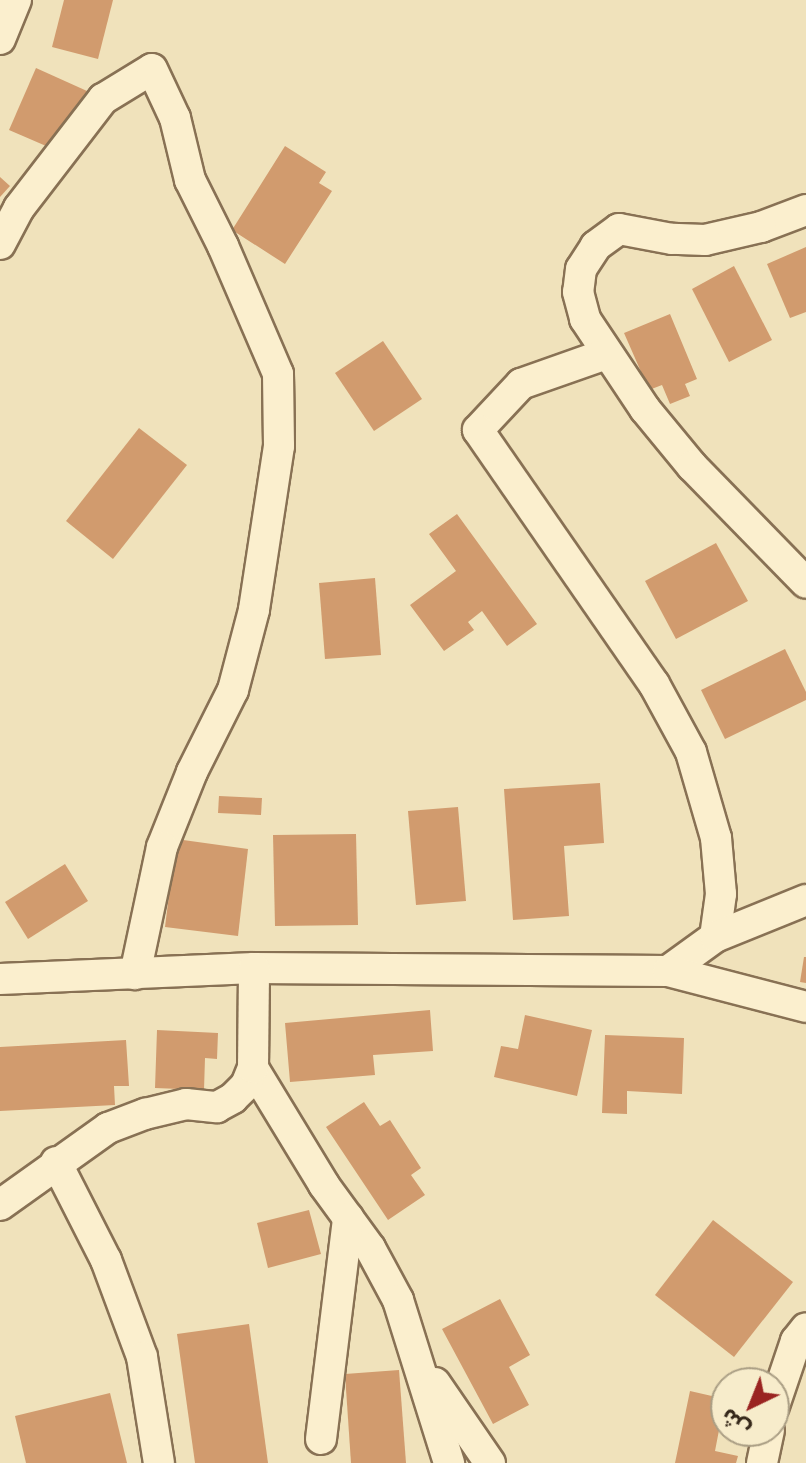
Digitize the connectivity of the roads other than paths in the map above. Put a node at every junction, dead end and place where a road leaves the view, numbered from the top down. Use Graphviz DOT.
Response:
graph roads {
  1 [pos="16,0"];
  2 [pos="0,39"];
  3 [pos="806,210"];
  4 [pos="0,244"];
  5 [pos="606,354"];
  6 [pos="806,583"];
  7 [pos="806,900"];
  8 [pos="715,937"];
  9 [pos="254,968"];
  10 [pos="668,971"];
  11 [pos="135,974"];
  12 [pos="0,979"];
  13 [pos="806,1007"];
  14 [pos="253,1068"];
  15 [pos="56,1162"];
  16 [pos="0,1205"];
  17 [pos="348,1218"];
  18 [pos="806,1328"];
  19 [pos="421,1362"];
  20 [pos="787,1367"];
  21 [pos="321,1439"];
  22 [pos="159,1463"];
  23 [pos="449,1463"];
  24 [pos="490,1463"];
  1 -- 2 [label="street"];
  3 -- 5 [label="street"];
  4 -- 11 [label="street"];
  5 -- 6 [label="street"];
  5 -- 8 [label="street"];
  7 -- 8 [label="street"];
  8 -- 10 [label="street"];
  9 -- 10 [label="street"];
  9 -- 11 [label="street"];
  9 -- 14 [label="street"];
  10 -- 13 [label="street"];
  11 -- 12 [label="street"];
  14 -- 15 [label="street"];
  14 -- 17 [label="street"];
  15 -- 16 [label="street"];
  15 -- 22 [label="street"];
  17 -- 19 [label="street"];
  17 -- 21 [label="street"];
  18 -- 20 [label="street"];
  19 -- 23 [label="street"];
  19 -- 24 [label="street"];
}
